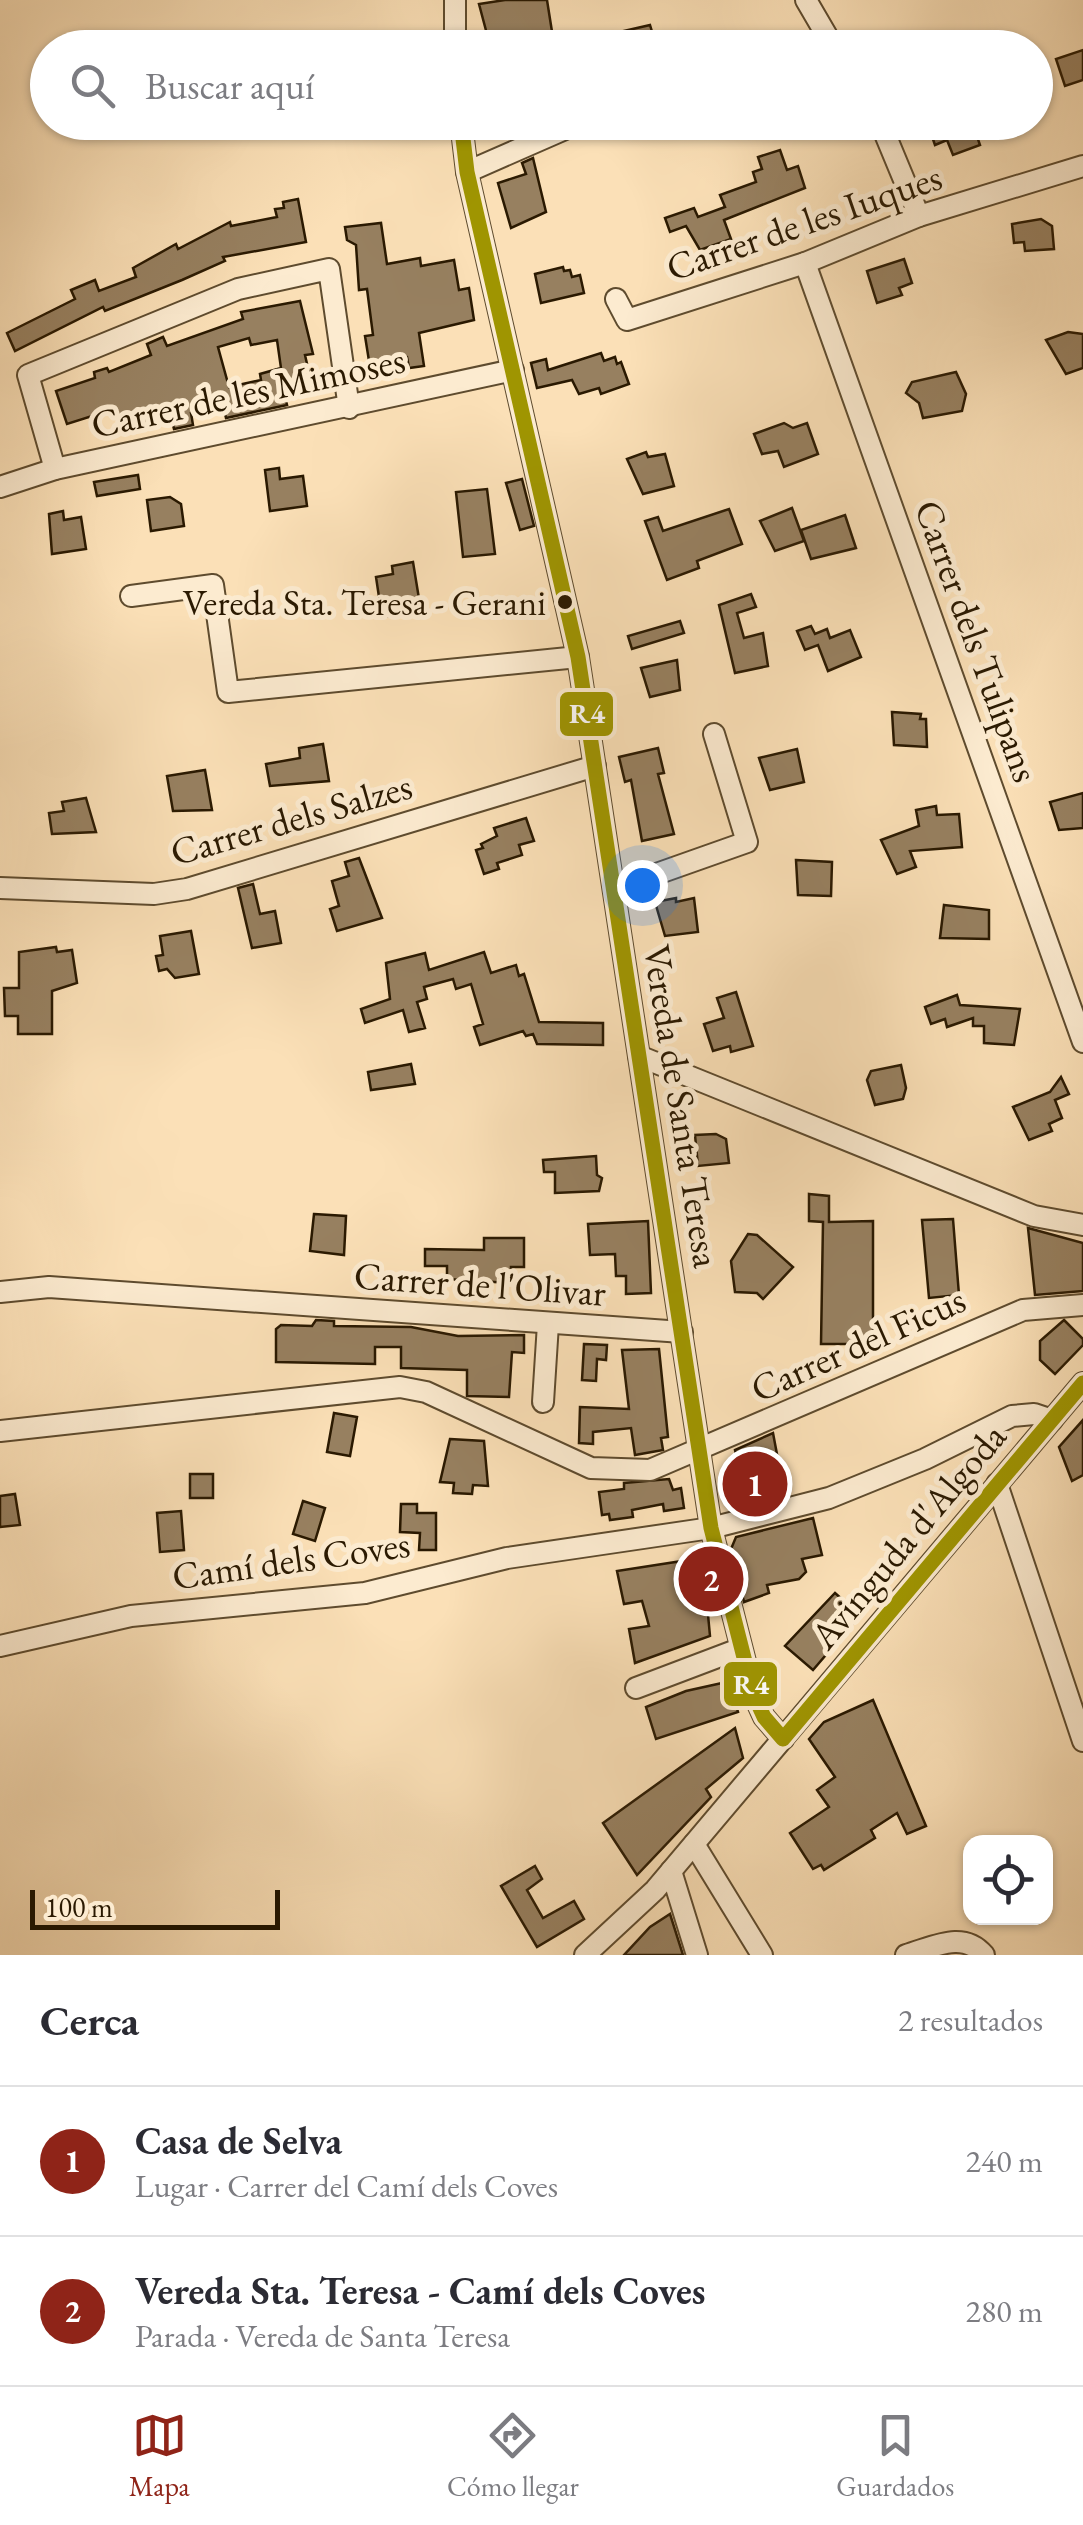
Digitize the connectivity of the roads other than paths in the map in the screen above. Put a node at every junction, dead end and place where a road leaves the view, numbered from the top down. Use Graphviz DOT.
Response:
graph roads {
  1 [pos="454,0"];
  2 [pos="806,0"];
  3 [pos="455,30"];
  4 [pos="824,30"];
  5 [pos="464,140"];
  6 [pos="540,140"];
  7 [pos="888,140"];
  8 [pos="1082,169"];
  9 [pos="468,172"];
  10 [pos="920,216"];
  11 [pos="805,263"];
  12 [pos="616,299"];
  13 [pos="512,370"];
  14 [pos="349,408"];
  15 [pos="55,469"];
  16 [pos="0,486"];
  17 [pos="131,596"];
  18 [pos="578,657"];
  19 [pos="714,734"];
  20 [pos="595,766"];
  21 [pos="0,888"];
  22 [pos="614,888"];
  23 [pos="1083,1042"];
  24 [pos="639,1056"];
  25 [pos="1083,1225"];
  26 [pos="0,1292"];
  27 [pos="1083,1305"];
  28 [pos="548,1324"];
  29 [pos="682,1332"];
  30 [pos="1083,1383"];
  31 [pos="544,1402"];
  32 [pos="1052,1420"];
  33 [pos="0,1430"];
  34 [pos="700,1451"];
  35 [pos="997,1484"];
  36 [pos="711,1528"];
  37 [pos="0,1646"];
  38 [pos="739,1648"];
  39 [pos="636,1688"];
  40 [pos="783,1738"];
  41 [pos="1083,1741"];
  42 [pos="694,1844"];
  43 [pos="671,1872"];
  44 [pos="585,1955"];
  45 [pos="697,1955"];
  46 [pos="762,1955"];
  47 [pos="906,1955"];
  48 [pos="984,1955"];
  1 -- 3 [label="street"];
  2 -- 4 [label="street"];
  5 -- 9 [label="street, Vereda de Santa Teresa"];
  6 -- 9 [label="street"];
  7 -- 10 [label="street"];
  8 -- 10 [label="street, Carrer de les Iuques"];
  9 -- 13 [label="street, Vereda de Santa Teresa"];
  10 -- 11 [label="street, Carrer de les Iuques"];
  11 -- 12 [label="street, Carrer de les Iuques"];
  11 -- 23 [label="street, Carrer dels Tulipans"];
  13 -- 14 [label="street, Carrer de les Mimoses"];
  13 -- 18 [label="street, Vereda de Santa Teresa"];
  14 -- 15 [label="street, Carrer de les Mimoses"];
  14 -- 15 [label="street"];
  15 -- 16 [label="street, Carrer de les Mimoses"];
  17 -- 18 [label="street"];
  18 -- 20 [label="street, Vereda de Santa Teresa"];
  19 -- 22 [label="street"];
  20 -- 21 [label="street, Carrer dels Salzes"];
  20 -- 22 [label="street, Vereda de Santa Teresa"];
  22 -- 24 [label="street, Vereda de Santa Teresa"];
  24 -- 25 [label="street"];
  24 -- 29 [label="street, Vereda de Santa Teresa"];
  26 -- 28 [label="street, Carrer de l'Olivar"];
  27 -- 34 [label="street, Carrer del Ficus"];
  28 -- 29 [label="street, Carrer de l'Olivar"];
  28 -- 31 [label="street"];
  29 -- 34 [label="street, Vereda de Santa Teresa"];
  30 -- 32 [label="street, Avinguda d'Algoda"];
  32 -- 35 [label="street, Avinguda d'Algoda"];
  32 -- 36 [label="street, Camí dels Coves"];
  33 -- 34 [label="street, Carrer del Ficus"];
  34 -- 36 [label="street, Vereda de Santa Teresa"];
  35 -- 40 [label="street, Avinguda d'Algoda"];
  35 -- 41 [label="street"];
  36 -- 37 [label="street, Camí dels Coves"];
  36 -- 38 [label="street, Vereda de Santa Teresa"];
  38 -- 39 [label="street"];
  38 -- 40 [label="street, Vereda de Santa Teresa"];
  40 -- 42 [label="street, Avinguda d'Algoda"];
  42 -- 43 [label="street, Avinguda d'Algoda"];
  42 -- 46 [label="street"];
  43 -- 44 [label="street, Avinguda d'Algoda"];
  43 -- 45 [label="street"];
  47 -- 48 [label="street"];
}
